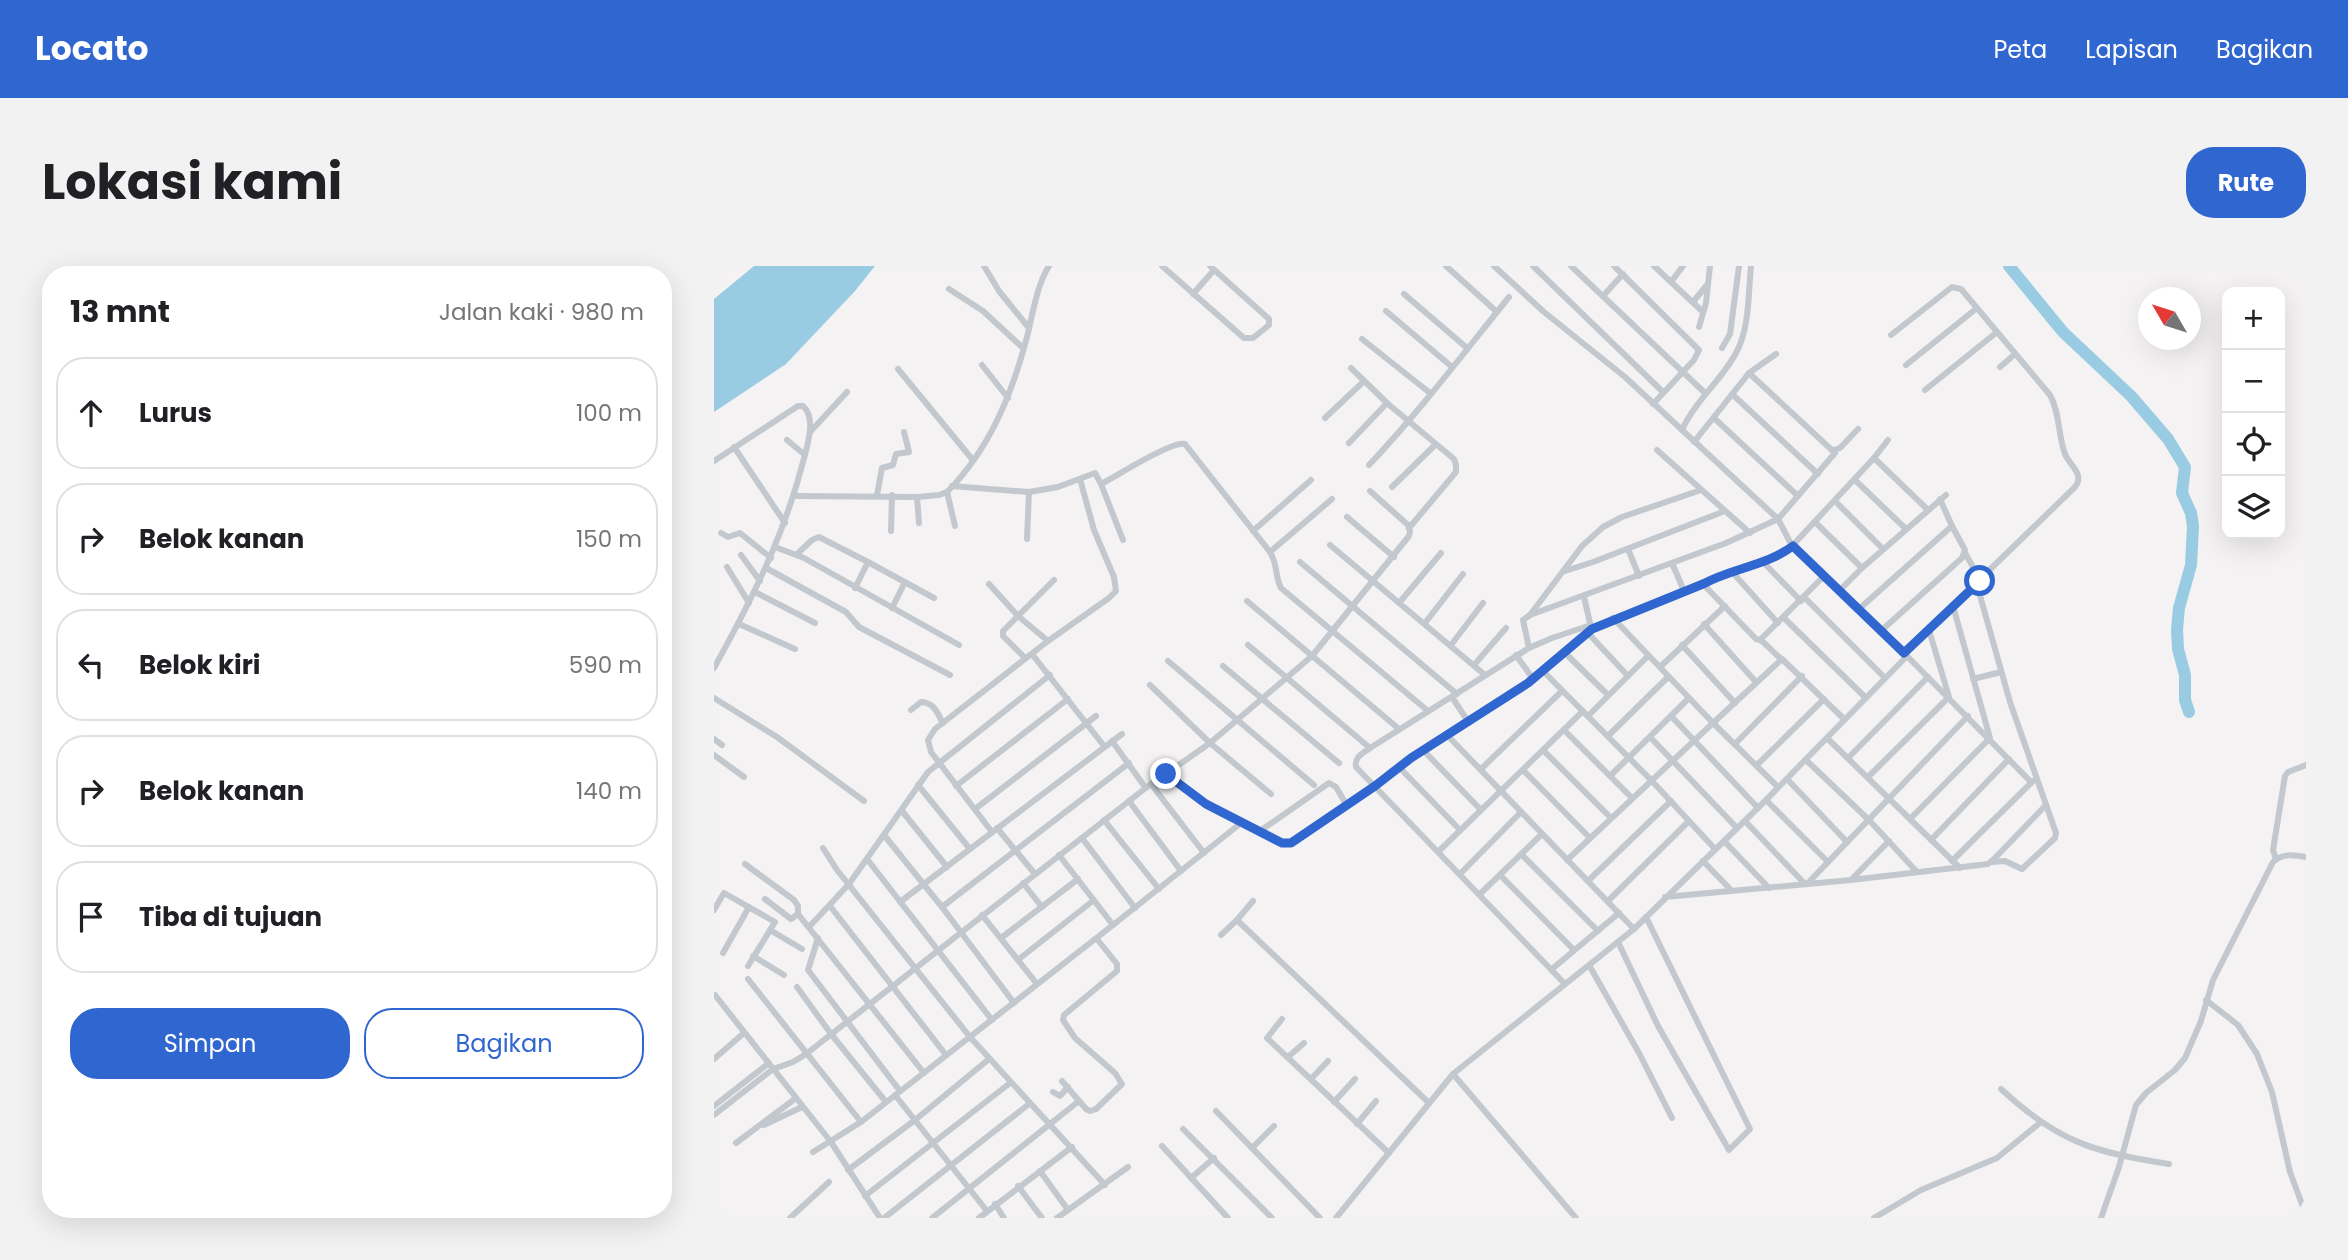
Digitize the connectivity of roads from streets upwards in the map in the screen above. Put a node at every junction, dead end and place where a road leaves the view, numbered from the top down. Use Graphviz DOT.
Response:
graph roads {
  1 [pos="984,266"];
  2 [pos="1049,266"];
  3 [pos="1162,266"];
  4 [pos="1446,266"];
  5 [pos="1494,266"];
  6 [pos="1533,266"];
  7 [pos="1571,266"];
  8 [pos="1614,266"];
  9 [pos="1654,266"];
  10 [pos="1683,266"];
  11 [pos="1710,266"];
  12 [pos="1739,266"];
  13 [pos="1751,266"];
  14 [pos="1212,268"];
  15 [pos="1623,274"];
  16 [pos="1671,282"];
  17 [pos="1708,284"];
  18 [pos="949,289"];
  19 [pos="1193,294"];
  20 [pos="1404,294"];
  21 [pos="1603,296"];
  22 [pos="1509,297"];
  23 [pos="1693,302"];
  24 [pos="1977,308"];
  25 [pos="1385,311"];
  26 [pos="1497,312"];
  27 [pos="1703,312"];
  28 [pos="1699,327"];
  29 [pos="1029,328"];
  30 [pos="1997,332"];
  31 [pos="1891,335"];
  32 [pos="1362,339"];
  33 [pos="1023,348"];
  34 [pos="1467,348"];
  35 [pos="1722,348"];
  36 [pos="1776,354"];
  37 [pos="2015,354"];
  38 [pos="982,365"];
  39 [pos="1906,365"];
  40 [pos="1452,367"];
  41 [pos="2000,367"];
  42 [pos="1351,368"];
  43 [pos="898,369"];
  44 [pos="1683,372"];
  45 [pos="1749,373"];
  46 [pos="1363,382"];
  47 [pos="1925,390"];
  48 [pos="1663,392"];
  49 [pos="847,393"];
  50 [pos="1430,393"];
  51 [pos="1705,393"];
  52 [pos="1732,394"];
  53 [pos="1008,398"];
  54 [pos="1387,403"];
  55 [pos="1653,404"];
  56 [pos="1325,418"];
  57 [pos="1714,418"];
  58 [pos="1410,421"];
  59 [pos="1858,429"];
  60 [pos="1682,430"];
  61 [pos="810,432"];
  62 [pos="904,432"];
  63 [pos="788,440"];
  64 [pos="1888,440"];
  65 [pos="1694,442"];
  66 [pos="1349,443"];
  67 [pos="1435,444"];
  68 [pos="734,447"];
  69 [pos="1657,450"];
  70 [pos="1834,450"];
  71 [pos="805,455"];
  72 [pos="1874,458"];
  73 [pos="972,459"];
  74 [pos="714,461"];
  75 [pos="1369,465"];
  76 [pos="1818,474"];
  77 [pos="1080,479"];
  78 [pos="1311,480"];
  79 [pos="1855,480"];
  80 [pos="1101,484"];
  81 [pos="1392,487"];
  82 [pos="949,489"];
  83 [pos="1701,490"];
  84 [pos="1370,491"];
  85 [pos="1029,492"];
  86 [pos="877,495"];
  87 [pos="892,495"];
  88 [pos="795,496"];
  89 [pos="1798,496"];
  90 [pos="917,497"];
  91 [pos="1332,499"];
  92 [pos="1835,501"];
  93 [pos="1928,509"];
  94 [pos="1725,511"];
  95 [pos="1347,517"];
  96 [pos="1778,519"];
  97 [pos="1815,522"];
  98 [pos="785,523"];
  99 [pos="919,523"];
  100 [pos="955,526"];
  101 [pos="1952,526"];
  102 [pos="1409,528"];
  103 [pos="1906,529"];
  104 [pos="891,531"];
  105 [pos="1253,531"];
  106 [pos="721,533"];
  107 [pos="1750,533"];
  108 [pos="1027,539"];
  109 [pos="1123,540"];
  110 [pos="1330,545"];
  111 [pos="1793,546"];
  112 [pos="775,548"];
  113 [pos="1628,549"];
  114 [pos="1884,549"];
  115 [pos="1270,552"];
  116 [pos="1441,553"];
  117 [pos="1965,553"];
  118 [pos="797,554"];
  119 [pos="741,555"];
  120 [pos="1394,557"];
  121 [pos="771,558"];
  122 [pos="868,562"];
  123 [pos="1300,562"];
  124 [pos="1763,562"];
  125 [pos="1672,563"];
  126 [pos="727,567"];
  127 [pos="766,568"];
  128 [pos="1862,568"];
  129 [pos="1563,571"];
  130 [pos="1733,573"];
  131 [pos="1463,574"];
  132 [pos="1639,576"];
  133 [pos="1824,576"];
  134 [pos="1054,580"];
  135 [pos="760,581"];
  136 [pos="1373,581"];
  137 [pos="905,582"];
  138 [pos="1979,583"];
  139 [pos="989,584"];
  140 [pos="1703,584"];
  141 [pos="855,588"];
  142 [pos="1684,591"];
  143 [pos="1839,591"];
  144 [pos="755,592"];
  145 [pos="1584,597"];
  146 [pos="934,598"];
  147 [pos="1803,599"];
  148 [pos="1247,601"];
  149 [pos="749,603"];
  150 [pos="1399,603"];
  151 [pos="1483,603"];
  152 [pos="1353,606"];
  153 [pos="1725,606"];
  154 [pos="1953,606"];
  155 [pos="892,608"];
  156 [pos="1859,609"];
  157 [pos="1530,615"];
  158 [pos="1018,616"];
  159 [pos="1613,618"];
  160 [pos="1781,621"];
  161 [pos="815,623"];
  162 [pos="1425,623"];
  163 [pos="739,624"];
  164 [pos="1704,624"];
  165 [pos="1506,628"];
  166 [pos="1590,629"];
  167 [pos="1882,630"];
  168 [pos="1929,630"];
  169 [pos="1333,631"];
  170 [pos="1761,640"];
  171 [pos="1048,641"];
  172 [pos="958,645"];
  173 [pos="1248,645"];
  174 [pos="1451,645"];
  175 [pos="1682,645"];
  176 [pos="1529,648"];
  177 [pos="795,649"];
  178 [pos="1564,652"];
  179 [pos="1032,654"];
  180 [pos="1906,654"];
  181 [pos="1312,656"];
  182 [pos="1516,656"];
  183 [pos="1648,656"];
  184 [pos="1025,658"];
  185 [pos="1781,659"];
  186 [pos="1168,661"];
  187 [pos="1474,665"];
  188 [pos="1223,666"];
  189 [pos="1660,667"];
  190 [pos="714,668"];
  191 [pos="1543,671"];
  192 [pos="2001,672"];
  193 [pos="950,675"];
  194 [pos="1485,675"];
  195 [pos="1049,676"];
  196 [pos="1628,676"];
  197 [pos="1802,676"];
  198 [pos="1287,677"];
  199 [pos="1668,677"];
  200 [pos="1928,677"];
  201 [pos="1885,678"];
  202 [pos="1533,679"];
  203 [pos="1973,680"];
  204 [pos="1756,682"];
  205 [pos="1150,685"];
  206 [pos="1562,691"];
  207 [pos="1454,695"];
  208 [pos="1608,695"];
  209 [pos="1949,697"];
  210 [pos="714,698"];
  211 [pos="1689,698"];
  212 [pos="1866,698"];
  213 [pos="1068,699"];
  214 [pos="1263,699"];
  215 [pos="1824,699"];
  216 [pos="1735,703"];
  217 [pos="911,710"];
  218 [pos="1428,711"];
  219 [pos="1585,714"];
  220 [pos="1096,716"];
  221 [pos="1671,716"];
  222 [pos="1968,716"];
  223 [pos="1237,719"];
  224 [pos="1844,719"];
  225 [pos="943,723"];
  226 [pos="1086,723"];
  227 [pos="1468,723"];
  228 [pos="1713,723"];
  229 [pos="1399,729"];
  230 [pos="1564,730"];
  231 [pos="1122,734"];
  232 [pos="1448,736"];
  233 [pos="1608,736"];
  234 [pos="1650,737"];
  235 [pos="1827,738"];
  236 [pos="1990,738"];
  237 [pos="714,739"];
  238 [pos="1694,739"];
  239 [pos="1112,741"];
  240 [pos="1735,744"];
  241 [pos="722,745"];
  242 [pos="1207,745"];
  243 [pos="1104,746"];
  244 [pos="1370,748"];
  245 [pos="1543,750"];
  246 [pos="1424,751"];
  247 [pos="714,755"];
  248 [pos="1629,758"];
  249 [pos="1848,758"];
  250 [pos="2009,759"];
  251 [pos="1672,760"];
  252 [pos="1806,760"];
  253 [pos="938,762"];
  254 [pos="1129,763"];
  255 [pos="1339,764"];
  256 [pos="1757,765"];
  257 [pos="2306,765"];
  258 [pos="1399,767"];
  259 [pos="1481,769"];
  260 [pos="1523,770"];
  261 [pos="1166,774"];
  262 [pos="1610,776"];
  263 [pos="744,777"];
  264 [pos="1868,777"];
  265 [pos="1787,779"];
  266 [pos="1651,780"];
  267 [pos="2034,780"];
  268 [pos="918,785"];
  269 [pos="1314,785"];
  270 [pos="956,786"];
  271 [pos="1148,786"];
  272 [pos="1375,786"];
  273 [pos="1778,787"];
  274 [pos="1501,791"];
  275 [pos="1271,794"];
  276 [pos="1632,798"];
  277 [pos="1889,799"];
  278 [pos="1766,800"];
  279 [pos="864,801"];
  280 [pos="1129,801"];
  281 [pos="1671,801"];
  282 [pos="1346,804"];
  283 [pos="2046,805"];
  284 [pos="1758,808"];
  285 [pos="975,809"];
  286 [pos="1481,810"];
  287 [pos="902,811"];
  288 [pos="1521,812"];
  289 [pos="1611,818"];
  290 [pos="1910,819"];
  291 [pos="1104,820"];
  292 [pos="1869,820"];
  293 [pos="1689,821"];
  294 [pos="1745,821"];
  295 [pos="1241,823"];
  296 [pos="1737,828"];
  297 [pos="995,830"];
  298 [pos="1460,830"];
  299 [pos="1260,831"];
  300 [pos="1542,834"];
  301 [pos="884,835"];
  302 [pos="1082,838"];
  303 [pos="1590,838"];
  304 [pos="1931,840"];
  305 [pos="1724,841"];
  306 [pos="1889,841"];
  307 [pos="1847,842"];
  308 [pos="823,848"];
  309 [pos="970,849"];
  310 [pos="1715,849"];
  311 [pos="1016,850"];
  312 [pos="1438,852"];
  313 [pos="1204,853"];
  314 [pos="1521,854"];
  315 [pos="1059,855"];
  316 [pos="2306,856"];
  317 [pos="867,859"];
  318 [pos="2276,859"];
  319 [pos="1567,860"];
  320 [pos="1703,861"];
  321 [pos="1952,861"];
  322 [pos="1828,862"];
  323 [pos="1990,863"];
  324 [pos="745,864"];
  325 [pos="947,867"];
  326 [pos="1960,868"];
  327 [pos="1181,871"];
  328 [pos="1917,872"];
  329 [pos="1460,873"];
  330 [pos="1035,874"];
  331 [pos="1500,875"];
  332 [pos="1078,879"];
  333 [pos="1851,880"];
  334 [pos="1588,881"];
  335 [pos="1023,883"];
  336 [pos="849,884"];
  337 [pos="1806,884"];
  338 [pos="924,885"];
  339 [pos="1769,888"];
  340 [pos="1159,889"];
  341 [pos="1731,890"];
  342 [pos="1480,894"];
  343 [pos="1665,898"];
  344 [pos="765,899"];
  345 [pos="1094,900"];
  346 [pos="716,901"];
  347 [pos="1253,901"];
  348 [pos="1608,901"];
  349 [pos="901,902"];
  350 [pos="830,906"];
  351 [pos="749,907"];
  352 [pos="942,907"];
  353 [pos="1042,907"];
  354 [pos="1136,908"];
  355 [pos="714,910"];
  356 [pos="1619,913"];
  357 [pos="798,914"];
  358 [pos="982,915"];
  359 [pos="1646,917"];
  360 [pos="1237,920"];
  361 [pos="1112,925"];
  362 [pos="810,927"];
  363 [pos="1634,929"];
  364 [pos="770,930"];
  365 [pos="959,932"];
  366 [pos="1598,932"];
  367 [pos="1222,935"];
  368 [pos="818,938"];
  369 [pos="1002,938"];
  370 [pos="1097,939"];
  371 [pos="1618,943"];
  372 [pos="802,949"];
  373 [pos="936,950"];
  374 [pos="1574,950"];
  375 [pos="723,953"];
  376 [pos="754,956"];
  377 [pos="1019,959"];
  378 [pos="1589,965"];
  379 [pos="748,966"];
  380 [pos="914,968"];
  381 [pos="1552,969"];
  382 [pos="784,975"];
  383 [pos="748,979"];
  384 [pos="1564,983"];
  385 [pos="1037,984"];
  386 [pos="892,986"];
  387 [pos="797,987"];
  388 [pos="715,995"];
  389 [pos="2206,1000"];
  390 [pos="1014,1003"];
  391 [pos="869,1005"];
  392 [pos="1282,1019"];
  393 [pos="992,1020"];
  394 [pos="846,1022"];
  395 [pos="744,1033"];
  396 [pos="831,1034"];
  397 [pos="970,1037"];
  398 [pos="1304,1043"];
  399 [pos="806,1054"];
  400 [pos="946,1055"];
  401 [pos="1288,1058"];
  402 [pos="714,1059"];
  403 [pos="989,1059"];
  404 [pos="1328,1061"];
  405 [pos="771,1066"];
  406 [pos="924,1073"];
  407 [pos="1453,1074"];
  408 [pos="1311,1079"];
  409 [pos="1355,1079"];
  410 [pos="1062,1081"];
  411 [pos="1010,1083"];
  412 [pos="1068,1087"];
  413 [pos="2000,1089"];
  414 [pos="1053,1092"];
  415 [pos="898,1093"];
  416 [pos="796,1098"];
  417 [pos="1079,1101"];
  418 [pos="1376,1101"];
  419 [pos="886,1102"];
  420 [pos="1334,1102"];
  421 [pos="1429,1103"];
  422 [pos="1029,1104"];
  423 [pos="714,1106"];
  424 [pos="802,1107"];
  425 [pos="1216,1111"];
  426 [pos="714,1115"];
  427 [pos="1672,1118"];
  428 [pos="915,1120"];
  429 [pos="861,1122"];
  430 [pos="2041,1122"];
  431 [pos="1357,1124"];
  432 [pos="1050,1126"];
  433 [pos="1274,1126"];
  434 [pos="759,1127"];
  435 [pos="1183,1129"];
  436 [pos="831,1142"];
  437 [pos="736,1143"];
  438 [pos="933,1143"];
  439 [pos="1162,1146"];
  440 [pos="1072,1147"];
  441 [pos="1252,1148"];
  442 [pos="813,1152"];
  443 [pos="1390,1153"];
  444 [pos="2122,1157"];
  445 [pos="1214,1158"];
  446 [pos="2169,1164"];
  447 [pos="951,1165"];
  448 [pos="1128,1167"];
  449 [pos="848,1170"];
  450 [pos="1040,1171"];
  451 [pos="1191,1178"];
  452 [pos="829,1182"];
  453 [pos="1105,1185"];
  454 [pos="1018,1186"];
  455 [pos="970,1189"];
  456 [pos="865,1196"];
  457 [pos="995,1205"];
  458 [pos="1068,1210"];
  459 [pos="987,1211"];
  460 [pos="2306,1215"];
  461 [pos="790,1218"];
  462 [pos="882,1218"];
  463 [pos="932,1218"];
  464 [pos="979,1218"];
  465 [pos="1004,1218"];
  466 [pos="1042,1218"];
  467 [pos="1056,1218"];
  468 [pos="1228,1218"];
  469 [pos="1272,1218"];
  470 [pos="1321,1218"];
  471 [pos="1336,1218"];
  472 [pos="1576,1218"];
  473 [pos="1874,1218"];
  474 [pos="2101,1218"];
  1 -- 29 [label="street"];
  2 -- 29 [label="street"];
  3 -- 19 [label="street"];
  4 -- 26 [label="street"];
  5 -- 55 [label="street"];
  6 -- 48 [label="street"];
  7 -- 21 [label="street"];
  8 -- 15 [label="street"];
  9 -- 16 [label="street"];
  10 -- 16 [label="street"];
  11 -- 17 [label="street"];
  12 -- 35 [label="street"];
  13 -- 51 [label="street"];
  14 -- 19 [label="street"];
  14 -- 19 [label="street"];
  15 -- 21 [label="street"];
  15 -- 44 [label="street"];
  16 -- 23 [label="street"];
  17 -- 23 [label="street"];
  17 -- 27 [label="street"];
  18 -- 33 [label="street"];
  20 -- 34 [label="street"];
  21 -- 44 [label="street"];
  22 -- 26 [label="street"];
  23 -- 27 [label="street"];
  24 -- 30 [label="street"];
  24 -- 31 [label="street"];
  24 -- 39 [label="street"];
  25 -- 40 [label="street"];
  26 -- 34 [label="street"];
  27 -- 28 [label="street"];
  29 -- 33 [label="street"];
  30 -- 37 [label="street"];
  30 -- 47 [label="street"];
  32 -- 50 [label="street"];
  33 -- 53 [label="street"];
  34 -- 40 [label="street"];
  36 -- 45 [label="street"];
  37 -- 41 [label="street"];
  37 -- 138 [label="street"];
  38 -- 53 [label="street"];
  40 -- 50 [label="street"];
  42 -- 46 [label="street"];
  43 -- 73 [label="street"];
  44 -- 48 [label="street"];
  44 -- 51 [label="street"];
  45 -- 52 [label="street"];
  45 -- 70 [label="street"];
  46 -- 54 [label="street"];
  46 -- 56 [label="street"];
  48 -- 55 [label="street"];
  49 -- 61 [label="street"];
  50 -- 58 [label="street"];
  51 -- 60 [label="street"];
  52 -- 57 [label="street"];
  52 -- 76 [label="street"];
  53 -- 73 [label="street"];
  54 -- 58 [label="street"];
  54 -- 66 [label="street"];
  55 -- 60 [label="street"];
  57 -- 65 [label="street"];
  57 -- 89 [label="street"];
  58 -- 67 [label="street"];
  58 -- 75 [label="street"];
  59 -- 70 [label="street"];
  60 -- 65 [label="street"];
  61 -- 68 [label="street"];
  61 -- 71 [label="street"];
  62 -- 86 [label="street"];
  63 -- 71 [label="street"];
  64 -- 72 [label="street"];
  65 -- 96 [label="street"];
  67 -- 81 [label="street"];
  67 -- 102 [label="street"];
  68 -- 74 [label="street"];
  68 -- 98 [label="street"];
  69 -- 83 [label="street"];
  70 -- 76 [label="street"];
  71 -- 88 [label="street"];
  72 -- 79 [label="street"];
  72 -- 93 [label="street"];
  73 -- 82 [label="street"];
  76 -- 89 [label="street"];
  77 -- 80 [label="street"];
  77 -- 85 [label="street"];
  77 -- 171 [label="street"];
  78 -- 105 [label="street"];
  79 -- 92 [label="street"];
  79 -- 103 [label="street"];
  80 -- 105 [label="street"];
  80 -- 109 [label="street"];
  82 -- 85 [label="street"];
  82 -- 90 [label="street"];
  82 -- 100 [label="street"];
  83 -- 94 [label="street"];
  83 -- 129 [label="street"];
  84 -- 102 [label="street"];
  85 -- 108 [label="street"];
  86 -- 87 [label="street"];
  86 -- 88 [label="street"];
  87 -- 90 [label="street"];
  87 -- 104 [label="street"];
  88 -- 98 [label="street"];
  89 -- 96 [label="street"];
  90 -- 99 [label="street"];
  91 -- 115 [label="street"];
  92 -- 97 [label="street"];
  92 -- 114 [label="street"];
  93 -- 101 [label="street"];
  93 -- 103 [label="street"];
  94 -- 107 [label="street"];
  94 -- 113 [label="street"];
  95 -- 120 [label="street"];
  96 -- 107 [label="street"];
  96 -- 111 [label="street"];
  97 -- 111 [label="street"];
  97 -- 128 [label="street"];
  98 -- 112 [label="street"];
  101 -- 117 [label="street"];
  101 -- 156 [label="street"];
  102 -- 120 [label="street"];
  103 -- 114 [label="street"];
  105 -- 115 [label="street"];
  106 -- 121 [label="street"];
  107 -- 125 [label="street"];
  110 -- 136 [label="street"];
  111 -- 124 [label="street"];
  111 -- 133 [label="street"];
  112 -- 118 [label="street"];
  112 -- 121 [label="street"];
  113 -- 129 [label="street"];
  113 -- 132 [label="street"];
  114 -- 128 [label="street"];
  115 -- 169 [label="street"];
  116 -- 150 [label="street"];
  117 -- 138 [label="street"];
  117 -- 167 [label="street"];
  118 -- 122 [label="street"];
  118 -- 141 [label="street"];
  119 -- 135 [label="street"];
  120 -- 136 [label="street"];
  121 -- 127 [label="street"];
  122 -- 137 [label="street"];
  122 -- 141 [label="street"];
  123 -- 152 [label="street"];
  124 -- 130 [label="street"];
  124 -- 147 [label="street"];
  125 -- 132 [label="street"];
  125 -- 142 [label="street"];
  126 -- 149 [label="street"];
  127 -- 135 [label="street"];
  127 -- 193 [label="street"];
  128 -- 143 [label="street"];
  129 -- 157 [label="street"];
  130 -- 140 [label="street"];
  130 -- 160 [label="street"];
  131 -- 162 [label="street"];
  132 -- 145 [label="street"];
  133 -- 143 [label="street"];
  133 -- 147 [label="street"];
  134 -- 158 [label="street"];
  135 -- 144 [label="street"];
  136 -- 150 [label="street"];
  136 -- 152 [label="street"];
  137 -- 146 [label="street"];
  137 -- 155 [label="street"];
  138 -- 154 [label="street"];
  138 -- 192 [label="street"];
  139 -- 158 [label="street"];
  140 -- 142 [label="street"];
  140 -- 153 [label="street"];
  141 -- 155 [label="street"];
  142 -- 159 [label="street"];
  143 -- 156 [label="street"];
  144 -- 149 [label="street"];
  144 -- 161 [label="street"];
  145 -- 157 [label="street"];
  145 -- 166 [label="street"];
  147 -- 160 [label="street"];
  147 -- 201 [label="street"];
  148 -- 181 [label="street"];
  149 -- 163 [label="street"];
  150 -- 162 [label="street"];
  151 -- 174 [label="street"];
  152 -- 169 [label="street"];
  152 -- 207 [label="street"];
  153 -- 164 [label="street"];
  153 -- 170 [label="street"];
  154 -- 168 [label="street"];
  154 -- 203 [label="street"];
  155 -- 172 [label="street"];
  156 -- 167 [label="street"];
  157 -- 176 [label="street"];
  158 -- 171 [label="street"];
  158 -- 184 [label="street"];
  159 -- 166 [label="street"];
  159 -- 183 [label="street"];
  160 -- 170 [label="street"];
  160 -- 212 [label="street"];
  162 -- 174 [label="street"];
  163 -- 177 [label="street"];
  163 -- 190 [label="street"];
  164 -- 175 [label="street"];
  164 -- 204 [label="street"];
  165 -- 187 [label="street"];
  166 -- 176 [label="street"];
  166 -- 178 [label="street"];
  166 -- 196 [label="street"];
  167 -- 180 [label="street"];
  168 -- 180 [label="street"];
  168 -- 209 [label="street"];
  169 -- 181 [label="street"];
  169 -- 218 [label="street"];
  170 -- 185 [label="street"];
  171 -- 179 [label="street"];
  173 -- 198 [label="street"];
  174 -- 187 [label="street"];
  175 -- 189 [label="street"];
  175 -- 216 [label="street"];
  176 -- 182 [label="street"];
  178 -- 191 [label="street"];
  178 -- 208 [label="street"];
  179 -- 184 [label="street"];
  179 -- 195 [label="street"];
  180 -- 200 [label="street"];
  180 -- 201 [label="street"];
  181 -- 198 [label="street"];
  181 -- 229 [label="street"];
  182 -- 194 [label="street"];
  182 -- 202 [label="street"];
  183 -- 189 [label="street"];
  183 -- 196 [label="street"];
  184 -- 225 [label="street"];
  185 -- 197 [label="street"];
  185 -- 204 [label="street"];
  186 -- 223 [label="street"];
  187 -- 194 [label="street"];
  188 -- 214 [label="street"];
  189 -- 199 [label="street"];
  191 -- 202 [label="street"];
  191 -- 206 [label="street"];
  192 -- 203 [label="street"];
  192 -- 267 [label="street"];
  194 -- 207 [label="street"];
  195 -- 213 [label="street"];
  195 -- 253 [label="street"];
  196 -- 208 [label="street"];
  197 -- 215 [label="street"];
  197 -- 240 [label="street"];
  198 -- 214 [label="street"];
  198 -- 244 [label="street"];
  199 -- 211 [label="street"];
  199 -- 233 [label="street"];
  200 -- 209 [label="street"];
  200 -- 249 [label="street"];
  201 -- 212 [label="street"];
  202 -- 227 [label="street"];
  203 -- 236 [label="street"];
  204 -- 216 [label="street"];
  205 -- 242 [label="street"];
  206 -- 219 [label="street"];
  206 -- 259 [label="street"];
  207 -- 218 [label="street"];
  207 -- 227 [label="street"];
  208 -- 219 [label="street"];
  209 -- 222 [label="street"];
  209 -- 264 [label="street"];
  210 -- 279 [label="street"];
  211 -- 221 [label="street"];
  211 -- 228 [label="street"];
  212 -- 224 [label="street"];
  213 -- 226 [label="street"];
  213 -- 270 [label="street"];
  214 -- 223 [label="street"];
  214 -- 255 [label="street"];
  215 -- 224 [label="street"];
  215 -- 256 [label="street"];
  216 -- 228 [label="street"];
  217 -- 225 [label="street"];
  218 -- 229 [label="street"];
  219 -- 230 [label="street"];
  219 -- 233 [label="street"];
  220 -- 226 [label="street"];
  221 -- 234 [label="street"];
  221 -- 238 [label="street"];
  222 -- 236 [label="street"];
  222 -- 277 [label="street"];
  223 -- 242 [label="street"];
  223 -- 269 [label="street"];
  224 -- 235 [label="street"];
  225 -- 253 [label="street"];
  226 -- 243 [label="street"];
  226 -- 285 [label="street"];
  227 -- 232 [label="street"];
  228 -- 238 [label="street"];
  228 -- 240 [label="street"];
  229 -- 244 [label="street"];
  230 -- 245 [label="street"];
  230 -- 262 [label="street"];
  231 -- 239 [label="street"];
  232 -- 246 [label="street"];
  232 -- 259 [label="street"];
  233 -- 248 [label="street"];
  234 -- 248 [label="street"];
  234 -- 251 [label="street"];
  235 -- 249 [label="street"];
  235 -- 252 [label="street"];
  236 -- 250 [label="street"];
  236 -- 290 [label="street"];
  237 -- 241 [label="street"];
  238 -- 251 [label="street"];
  238 -- 284 [label="street"];
  239 -- 243 [label="street"];
  239 -- 254 [label="street"];
  240 -- 256 [label="street"];
  242 -- 261 [label="street"];
  242 -- 275 [label="street"];
  243 -- 297 [label="street"];
  244 -- 272 [label="street"];
  245 -- 260 [label="street"];
  245 -- 289 [label="street"];
  246 -- 258 [label="street"];
  246 -- 286 [label="street"];
  247 -- 263 [label="street"];
  248 -- 262 [label="street"];
  248 -- 266 [label="street"];
  249 -- 264 [label="street"];
  250 -- 267 [label="street"];
  250 -- 304 [label="street"];
  251 -- 266 [label="street"];
  251 -- 296 [label="street"];
  252 -- 265 [label="street"];
  252 -- 292 [label="street"];
  253 -- 268 [label="street"];
  253 -- 270 [label="street"];
  254 -- 271 [label="street"];
  254 -- 311 [label="street"];
  256 -- 273 [label="street"];
  257 -- 318 [label="street"];
  258 -- 272 [label="street"];
  258 -- 298 [label="street"];
  259 -- 274 [label="street"];
  260 -- 274 [label="street"];
  260 -- 303 [label="street"];
  261 -- 271 [label="street"];
  261 -- 295 [label="street"];
  262 -- 276 [label="street"];
  264 -- 277 [label="street"];
  265 -- 273 [label="street"];
  265 -- 307 [label="street"];
  266 -- 276 [label="street"];
  266 -- 281 [label="street"];
  267 -- 283 [label="street"];
  267 -- 321 [label="street"];
  268 -- 287 [label="street"];
  268 -- 309 [label="street"];
  270 -- 285 [label="street"];
  271 -- 280 [label="street"];
  271 -- 313 [label="street"];
  272 -- 282 [label="street"];
  272 -- 312 [label="street"];
  273 -- 278 [label="street"];
  274 -- 286 [label="street"];
  274 -- 288 [label="street"];
  276 -- 289 [label="street"];
  277 -- 290 [label="street"];
  277 -- 292 [label="street"];
  278 -- 284 [label="street"];
  278 -- 322 [label="street"];
  280 -- 291 [label="street"];
  280 -- 327 [label="street"];
  281 -- 293 [label="street"];
  281 -- 334 [label="street"];
  282 -- 299 [label="street"];
  282 -- 299 [label="street"];
  283 -- 323 [label="street"];
  283 -- 323 [label="street"];
  284 -- 294 [label="street"];
  285 -- 297 [label="street"];
  286 -- 298 [label="street"];
  287 -- 301 [label="street"];
  287 -- 325 [label="street"];
  288 -- 300 [label="street"];
  288 -- 329 [label="street"];
  289 -- 303 [label="street"];
  290 -- 304 [label="street"];
  291 -- 302 [label="street"];
  291 -- 340 [label="street"];
  292 -- 306 [label="street"];
  292 -- 307 [label="street"];
  293 -- 310 [label="street"];
  293 -- 348 [label="street"];
  294 -- 296 [label="street"];
  294 -- 337 [label="street"];
  295 -- 299 [label="street"];
  295 -- 313 [label="street"];
  296 -- 305 [label="street"];
  297 -- 309 [label="street"];
  297 -- 311 [label="street"];
  298 -- 312 [label="street"];
  300 -- 314 [label="street"];
  300 -- 319 [label="street"];
  301 -- 317 [label="street"];
  301 -- 338 [label="street"];
  302 -- 315 [label="street"];
  302 -- 354 [label="street"];
  303 -- 319 [label="street"];
  304 -- 321 [label="street"];
  305 -- 310 [label="street"];
  305 -- 339 [label="street"];
  306 -- 328 [label="street"];
  306 -- 333 [label="street"];
  307 -- 322 [label="street"];
  308 -- 336 [label="street"];
  309 -- 325 [label="street"];
  310 -- 320 [label="street"];
  311 -- 330 [label="street"];
  311 -- 352 [label="street"];
  312 -- 329 [label="street"];
  313 -- 327 [label="street"];
  314 -- 331 [label="street"];
  314 -- 366 [label="street"];
  315 -- 330 [label="street"];
  315 -- 332 [label="street"];
  316 -- 318 [label="street"];
  317 -- 336 [label="street"];
  317 -- 349 [label="street"];
  318 -- 389 [label="street"];
  319 -- 334 [label="street"];
  320 -- 341 [label="street"];
  320 -- 343 [label="street"];
  321 -- 326 [label="street"];
  322 -- 337 [label="street"];
  323 -- 326 [label="street"];
  324 -- 357 [label="street"];
  325 -- 338 [label="street"];
  326 -- 328 [label="street"];
  327 -- 340 [label="street"];
  328 -- 333 [label="street"];
  329 -- 342 [label="street"];
  330 -- 335 [label="street"];
  331 -- 342 [label="street"];
  331 -- 374 [label="street"];
  332 -- 345 [label="street"];
  332 -- 353 [label="street"];
  333 -- 337 [label="street"];
  334 -- 348 [label="street"];
  335 -- 353 [label="street"];
  335 -- 358 [label="street"];
  336 -- 350 [label="street"];
  336 -- 380 [label="street"];
  337 -- 339 [label="street"];
  338 -- 349 [label="street"];
  338 -- 352 [label="street"];
  339 -- 341 [label="street"];
  340 -- 354 [label="street"];
  341 -- 343 [label="street"];
  342 -- 381 [label="street"];
  343 -- 359 [label="street"];
  344 -- 357 [label="street"];
  345 -- 361 [label="street"];
  345 -- 377 [label="street"];
  346 -- 351 [label="street"];
  346 -- 355 [label="street"];
  347 -- 360 [label="street"];
  348 -- 356 [label="street"];
  349 -- 373 [label="street"];
  350 -- 362 [label="street"];
  350 -- 386 [label="street"];
  351 -- 364 [label="street"];
  351 -- 375 [label="street"];
  352 -- 365 [label="street"];
  353 -- 369 [label="street"];
  354 -- 361 [label="street"];
  356 -- 363 [label="street"];
  356 -- 366 [label="street"];
  357 -- 362 [label="street"];
  358 -- 365 [label="street"];
  358 -- 369 [label="street"];
  359 -- 363 [label="street"];
  359 -- 371 [label="street"];
  360 -- 367 [label="street"];
  360 -- 421 [label="street"];
  361 -- 370 [label="street"];
  362 -- 368 [label="street"];
  363 -- 371 [label="street"];
  364 -- 372 [label="street"];
  364 -- 376 [label="street"];
  365 -- 373 [label="street"];
  365 -- 390 [label="street"];
  366 -- 374 [label="street"];
  368 -- 391 [label="street"];
  368 -- 394 [label="street"];
  369 -- 377 [label="street"];
  370 -- 385 [label="street"];
  370 -- 417 [label="street"];
  371 -- 378 [label="street"];
  373 -- 380 [label="street"];
  373 -- 393 [label="street"];
  374 -- 381 [label="street"];
  376 -- 379 [label="street"];
  376 -- 382 [label="street"];
  377 -- 385 [label="street"];
  378 -- 384 [label="street"];
  378 -- 427 [label="street"];
  380 -- 386 [label="street"];
  380 -- 397 [label="street"];
  381 -- 384 [label="street"];
  383 -- 399 [label="street"];
  384 -- 407 [label="street"];
  385 -- 390 [label="street"];
  386 -- 391 [label="street"];
  386 -- 400 [label="street"];
  387 -- 396 [label="street"];
  388 -- 395 [label="street"];
  389 -- 444 [label="street"];
  389 -- 460 [label="street"];
  390 -- 393 [label="street"];
  391 -- 394 [label="street"];
  391 -- 406 [label="street"];
  392 -- 401 [label="street"];
  393 -- 397 [label="street"];
  394 -- 396 [label="street"];
  394 -- 415 [label="street"];
  395 -- 402 [label="street"];
  395 -- 405 [label="street"];
  396 -- 399 [label="street"];
  396 -- 419 [label="street"];
  397 -- 400 [label="street"];
  397 -- 403 [label="street"];
  398 -- 401 [label="street"];
  399 -- 405 [label="street"];
  399 -- 429 [label="street"];
  400 -- 406 [label="street"];
  401 -- 408 [label="street"];
  403 -- 411 [label="street"];
  403 -- 428 [label="street"];
  404 -- 408 [label="street"];
  405 -- 416 [label="street"];
  405 -- 423 [label="street"];
  405 -- 426 [label="street"];
  406 -- 415 [label="street"];
  407 -- 421 [label="street"];
  407 -- 472 [label="street"];
  408 -- 420 [label="street"];
  409 -- 420 [label="street"];
  410 -- 412 [label="street"];
  411 -- 422 [label="street"];
  411 -- 438 [label="street"];
  412 -- 414 [label="street"];
  412 -- 417 [label="street"];
  413 -- 430 [label="street"];
  415 -- 419 [label="street"];
  415 -- 428 [label="street"];
  416 -- 424 [label="street"];
  416 -- 434 [label="street"];
  417 -- 432 [label="street"];
  418 -- 431 [label="street"];
  419 -- 429 [label="street"];
  420 -- 431 [label="street"];
  421 -- 443 [label="street"];
  422 -- 432 [label="street"];
  422 -- 447 [label="street"];
  424 -- 434 [label="street"];
  424 -- 436 [label="street"];
  425 -- 441 [label="street"];
  428 -- 438 [label="street"];
  428 -- 449 [label="street"];
  429 -- 436 [label="street"];
  430 -- 444 [label="street"];
  430 -- 473 [label="street"];
  431 -- 443 [label="street"];
  432 -- 440 [label="street"];
  432 -- 455 [label="street"];
  433 -- 441 [label="street"];
  434 -- 437 [label="street"];
  435 -- 445 [label="street"];
  436 -- 442 [label="street"];
  436 -- 449 [label="street"];
  438 -- 447 [label="street"];
  438 -- 456 [label="street"];
  439 -- 451 [label="street"];
  440 -- 450 [label="street"];
  440 -- 453 [label="street"];
  441 -- 470 [label="street"];
  443 -- 471 [label="street"];
  444 -- 446 [label="street"];
  444 -- 474 [label="street"];
  445 -- 451 [label="street"];
  445 -- 469 [label="street"];
  447 -- 455 [label="street"];
  447 -- 462 [label="street"];
  448 -- 453 [label="street"];
  449 -- 456 [label="street"];
  450 -- 454 [label="street"];
  450 -- 458 [label="street"];
  451 -- 468 [label="street"];
  452 -- 461 [label="street"];
  453 -- 458 [label="street"];
  454 -- 457 [label="street"];
  454 -- 466 [label="street"];
  455 -- 459 [label="street"];
  455 -- 463 [label="street"];
  456 -- 462 [label="street"];
  457 -- 459 [label="street"];
  457 -- 465 [label="street"];
  458 -- 467 [label="street"];
  459 -- 464 [label="street"];
}
